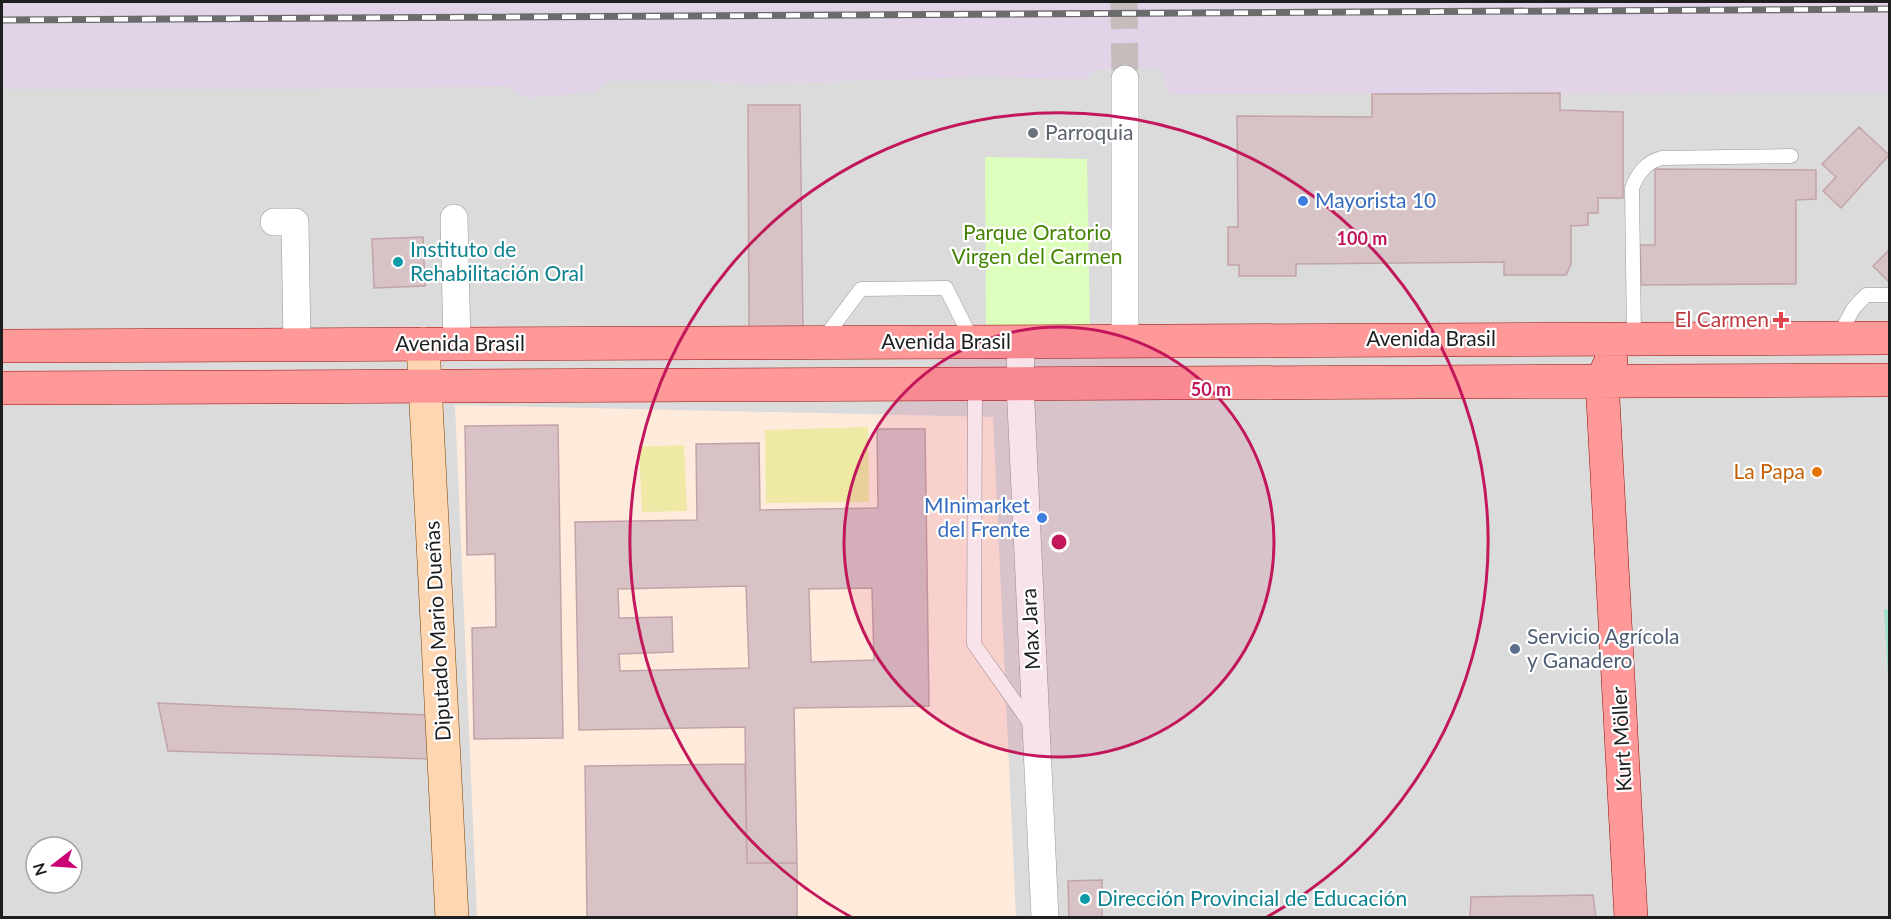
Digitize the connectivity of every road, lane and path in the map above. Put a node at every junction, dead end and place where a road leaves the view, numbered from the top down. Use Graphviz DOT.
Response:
graph roads {
  1 [pos="1125,79"];
  2 [pos="1791,156"];
  3 [pos="454,218"];
  4 [pos="274,222"];
  5 [pos="1890,295"];
  6 [pos="1838,338"];
  7 [pos="1890,338"];
  8 [pos="1640,339"];
  9 [pos="1125,340"];
  10 [pos="1021,341"];
  11 [pos="820,342"];
  12 [pos="973,342"];
  13 [pos="423,344"];
  14 [pos="457,344"];
  15 [pos="297,345"];
  16 [pos="2,346"];
  17 [pos="1890,380"];
  18 [pos="1602,381"];
  19 [pos="1020,383"];
  20 [pos="975,384"];
  21 [pos="425,386"];
  22 [pos="2,388"];
  23 [pos="1035,730"];
  24 [pos="452,918"];
  25 [pos="1045,918"];
  26 [pos="1631,918"];
  1 -- 9 [label="street"];
  2 -- 8 [label="lane"];
  3 -- 14 [label="street"];
  4 -- 15 [label="street"];
  5 -- 6 [label="lane"];
  6 -- 7 [label="main road, Avenida Brasil"];
  6 -- 8 [label="main road, Avenida Brasil"];
  8 -- 9 [label="main road, Avenida Brasil"];
  8 -- 18 [label="main road"];
  9 -- 10 [label="main road, Avenida Brasil"];
  10 -- 12 [label="main road, Avenida Brasil"];
  10 -- 19 [label="street, Max Jara"];
  11 -- 12 [label="main road, Avenida Brasil"];
  11 -- 12 [label="lane"];
  11 -- 14 [label="main road, Avenida Brasil"];
  13 -- 14 [label="main road, Avenida Brasil"];
  13 -- 15 [label="main road, Avenida Brasil"];
  13 -- 21 [label="street, Diputado Mario Dueñas"];
  15 -- 16 [label="main road, Avenida Brasil"];
  17 -- 18 [label="main road, Avenida Brasil"];
  18 -- 19 [label="main road, Avenida Brasil"];
  18 -- 26 [label="main road, Kurt Möller"];
  19 -- 20 [label="main road, Avenida Brasil"];
  19 -- 23 [label="street, Max Jara"];
  20 -- 21 [label="main road, Avenida Brasil"];
  20 -- 23 [label="lane"];
  21 -- 22 [label="main road, Avenida Brasil"];
  21 -- 24 [label="street, Diputado Mario Dueñas"];
  23 -- 25 [label="street, Max Jara"];
}
